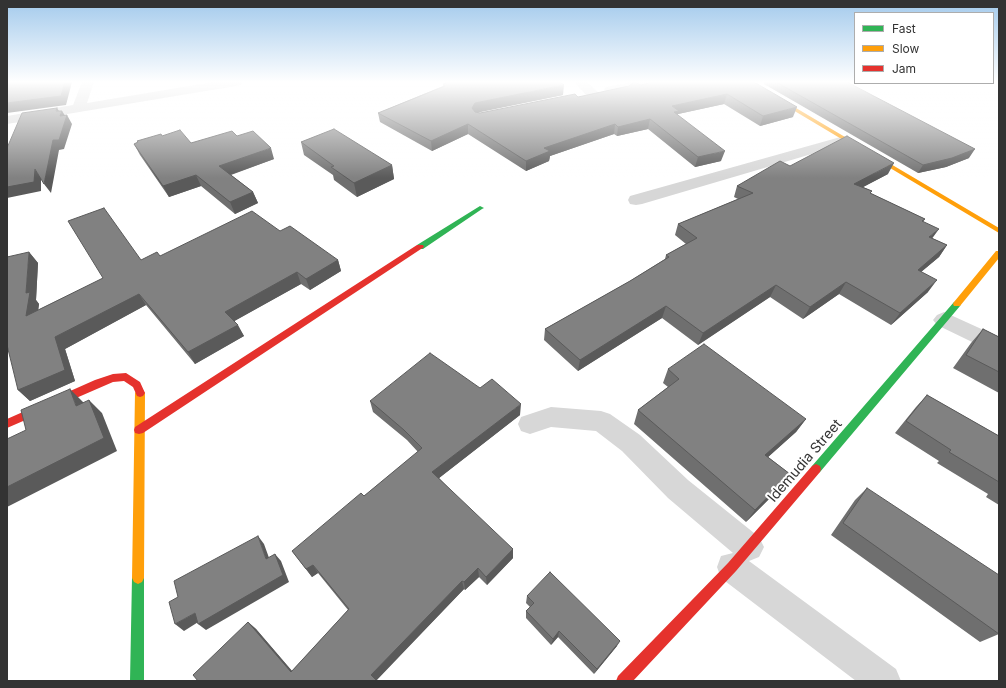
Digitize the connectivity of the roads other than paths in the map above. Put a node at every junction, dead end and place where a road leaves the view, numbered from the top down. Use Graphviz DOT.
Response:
graph roads {
  1 [pos="40,114"];
  2 [pos="802,114"];
  3 [pos="7,120"];
  4 [pos="844,140"];
  5 [pos="636,200"];
  6 [pos="480,208"];
  7 [pos="999,231"];
  8 [pos="999,253"];
  9 [pos="944,320"];
  10 [pos="999,347"];
  11 [pos="7,424"];
  12 [pos="530,424"];
  13 [pos="139,430"];
  14 [pos="741,557"];
  15 [pos="137,681"];
  16 [pos="623,681"];
  17 [pos="884,681"];
  1 -- 3 [label="street"];
  2 -- 4 [label="street"];
  4 -- 5 [label="street"];
  4 -- 7 [label="street"];
  6 -- 13 [label="street"];
  8 -- 9 [label="street, Idemudia Street"];
  9 -- 10 [label="street"];
  9 -- 14 [label="street, Idemudia Street"];
  11 -- 13 [label="street"];
  12 -- 14 [label="street"];
  13 -- 15 [label="street"];
  14 -- 16 [label="street, Idemudia Street"];
  14 -- 17 [label="street"];
}
